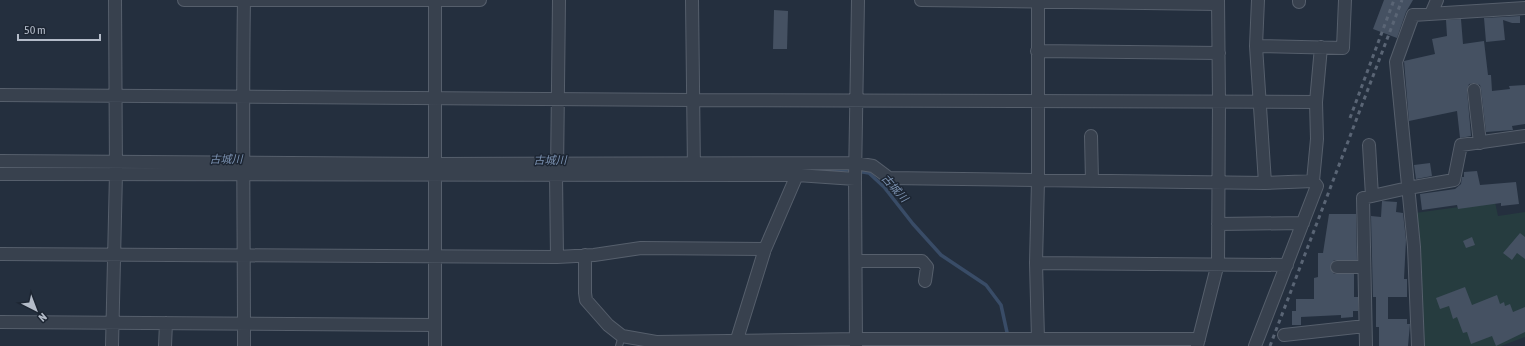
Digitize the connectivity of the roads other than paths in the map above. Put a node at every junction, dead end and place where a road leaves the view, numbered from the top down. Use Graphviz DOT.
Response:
graph roads {
  1 [pos="115,0"];
  2 [pos="184,0"];
  3 [pos="244,0"];
  4 [pos="435,0"];
  5 [pos="480,0"];
  6 [pos="559,0"];
  7 [pos="692,0"];
  8 [pos="858,0"];
  9 [pos="921,0"];
  10 [pos="1258,0"];
  11 [pos="1345,0"];
  12 [pos="1437,0"];
  13 [pos="1038,1"];
  14 [pos="1218,2"];
  15 [pos="1525,8"];
  16 [pos="1431,14"];
  17 [pos="1256,46"];
  18 [pos="1321,47"];
  19 [pos="1037,51"];
  20 [pos="1218,53"];
  21 [pos="1474,90"];
  22 [pos="0,95"];
  23 [pos="115,97"];
  24 [pos="242,98"];
  25 [pos="436,98"];
  26 [pos="557,100"];
  27 [pos="693,100"];
  28 [pos="856,100"];
  29 [pos="1037,100"];
  30 [pos="1259,100"];
  31 [pos="1219,101"];
  32 [pos="1316,102"];
  33 [pos="1091,136"];
  34 [pos="1525,136"];
  35 [pos="1480,142"];
  36 [pos="1369,145"];
  37 [pos="0,161"];
  38 [pos="115,161"];
  39 [pos="244,162"];
  40 [pos="855,164"];
  41 [pos="435,169"];
  42 [pos="694,170"];
  43 [pos="557,171"];
  44 [pos="116,173"];
  45 [pos="0,174"];
  46 [pos="245,174"];
  47 [pos="796,175"];
  48 [pos="855,178"];
  49 [pos="1038,181"];
  50 [pos="1092,181"];
  51 [pos="1218,181"];
  52 [pos="1313,181"];
  53 [pos="1265,183"];
  54 [pos="1408,188"];
  55 [pos="1372,196"];
  56 [pos="1303,223"];
  57 [pos="1218,224"];
  58 [pos="765,249"];
  59 [pos="0,254"];
  60 [pos="114,254"];
  61 [pos="244,254"];
  62 [pos="435,255"];
  63 [pos="585,255"];
  64 [pos="557,257"];
  65 [pos="856,261"];
  66 [pos="1036,263"];
  67 [pos="1218,263"];
  68 [pos="1287,265"];
  69 [pos="1337,267"];
  70 [pos="1364,267"];
  71 [pos="925,282"];
  72 [pos="0,322"];
  73 [pos="112,323"];
  74 [pos="166,323"];
  75 [pos="244,323"];
  76 [pos="435,325"];
  77 [pos="1366,326"];
  78 [pos="1284,335"];
  79 [pos="1038,339"];
  80 [pos="620,341"];
  81 [pos="856,342"];
  82 [pos="939,342"];
  83 [pos="1104,343"];
  84 [pos="1198,343"];
  85 [pos="739,344"];
  86 [pos="756,344"];
  87 [pos="112,346"];
  88 [pos="165,346"];
  89 [pos="244,346"];
  90 [pos="435,346"];
  91 [pos="1255,346"];
  92 [pos="1366,346"];
  93 [pos="1418,346"];
  1 -- 23 [label="street"];
  2 -- 3 [label="street"];
  3 -- 4 [label="street"];
  3 -- 24 [label="street"];
  4 -- 5 [label="street"];
  4 -- 25 [label="street"];
  6 -- 26 [label="street"];
  7 -- 27 [label="street"];
  8 -- 28 [label="street"];
  9 -- 13 [label="street"];
  10 -- 17 [label="street"];
  11 -- 18 [label="street"];
  12 -- 16 [label="street"];
  13 -- 14 [label="street"];
  13 -- 19 [label="street"];
  14 -- 20 [label="street"];
  15 -- 16 [label="street"];
  16 -- 54 [label="street"];
  17 -- 18 [label="street"];
  17 -- 30 [label="street"];
  18 -- 32 [label="street"];
  19 -- 20 [label="street"];
  19 -- 29 [label="street"];
  20 -- 31 [label="street"];
  21 -- 35 [label="street"];
  22 -- 23 [label="street"];
  23 -- 24 [label="street"];
  23 -- 38 [label="street"];
  24 -- 25 [label="street"];
  24 -- 39 [label="street"];
  25 -- 26 [label="street"];
  25 -- 41 [label="street"];
  26 -- 27 [label="street"];
  26 -- 43 [label="street"];
  27 -- 28 [label="street"];
  27 -- 42 [label="street"];
  28 -- 29 [label="street"];
  28 -- 40 [label="street"];
  29 -- 31 [label="street"];
  29 -- 49 [label="street"];
  30 -- 31 [label="street"];
  30 -- 32 [label="street"];
  30 -- 53 [label="street"];
  31 -- 51 [label="street"];
  32 -- 52 [label="street"];
  33 -- 50 [label="street"];
  34 -- 35 [label="street"];
  35 -- 54 [label="street"];
  36 -- 55 [label="street"];
  37 -- 38 [label="street"];
  38 -- 39 [label="street"];
  38 -- 44 [label="street"];
  39 -- 41 [label="street"];
  39 -- 46 [label="street"];
  40 -- 42 [label="street"];
  40 -- 48 [label="street"];
  40 -- 49 [label="street"];
  41 -- 43 [label="street"];
  41 -- 46 [label="street"];
  41 -- 62 [label="street"];
  42 -- 43 [label="street"];
  42 -- 47 [label="street"];
  43 -- 64 [label="street"];
  44 -- 45 [label="street"];
  44 -- 46 [label="street"];
  44 -- 60 [label="street"];
  46 -- 61 [label="street"];
  47 -- 48 [label="street"];
  47 -- 58 [label="street"];
  48 -- 65 [label="street"];
  49 -- 50 [label="street"];
  49 -- 66 [label="street"];
  50 -- 51 [label="street"];
  51 -- 53 [label="street"];
  51 -- 57 [label="street"];
  52 -- 53 [label="street"];
  52 -- 56 [label="street"];
  54 -- 55 [label="street"];
  54 -- 93 [label="street"];
  55 -- 70 [label="street"];
  56 -- 57 [label="street"];
  56 -- 68 [label="street"];
  57 -- 67 [label="street"];
  58 -- 63 [label="street"];
  58 -- 85 [label="street"];
  59 -- 60 [label="street"];
  60 -- 61 [label="street"];
  60 -- 73 [label="street"];
  61 -- 62 [label="street"];
  61 -- 75 [label="street"];
  62 -- 64 [label="street"];
  62 -- 76 [label="street"];
  63 -- 64 [label="street"];
  63 -- 80 [label="street"];
  65 -- 71 [label="street"];
  65 -- 81 [label="street"];
  66 -- 67 [label="street"];
  66 -- 79 [label="street"];
  67 -- 68 [label="street"];
  67 -- 84 [label="street"];
  68 -- 91 [label="street"];
  69 -- 70 [label="street"];
  70 -- 77 [label="street"];
  72 -- 73 [label="street"];
  73 -- 74 [label="street"];
  73 -- 87 [label="street"];
  74 -- 75 [label="street"];
  74 -- 88 [label="street"];
  75 -- 76 [label="street"];
  75 -- 89 [label="street"];
  76 -- 90 [label="street"];
  77 -- 78 [label="street"];
  77 -- 92 [label="street"];
  79 -- 82 [label="street"];
  79 -- 83 [label="street"];
  80 -- 85 [label="street"];
  81 -- 82 [label="street"];
  81 -- 86 [label="street"];
  83 -- 84 [label="street"];
  85 -- 86 [label="street"];
}
